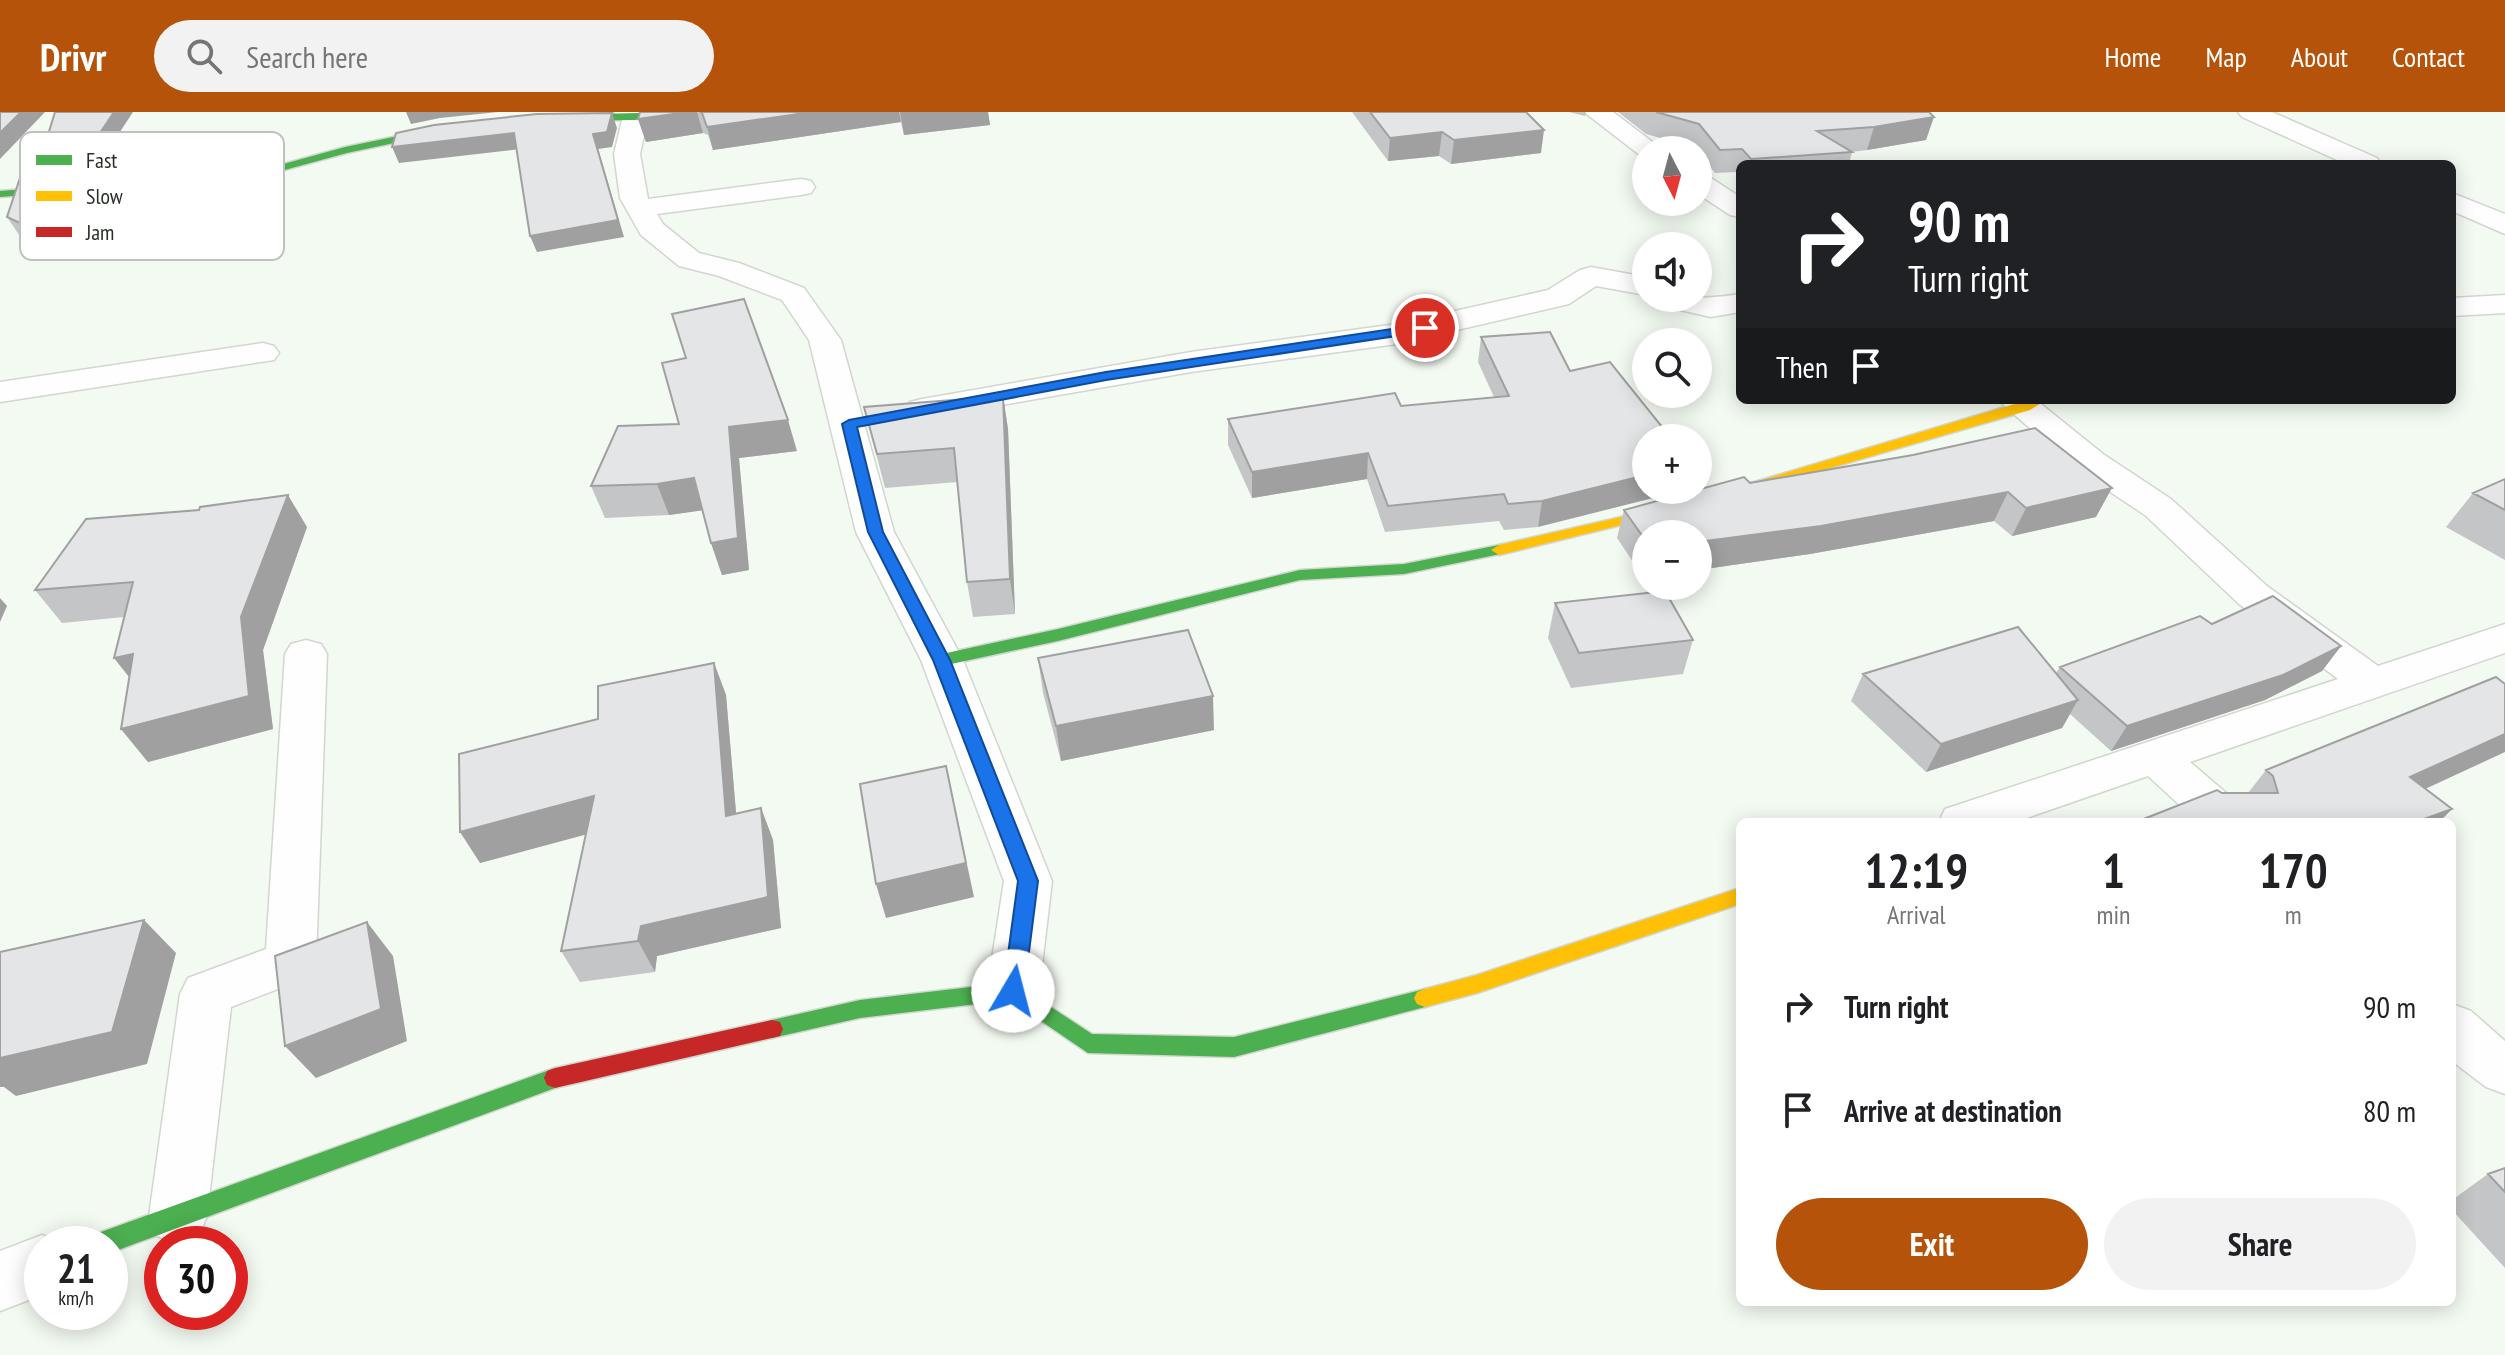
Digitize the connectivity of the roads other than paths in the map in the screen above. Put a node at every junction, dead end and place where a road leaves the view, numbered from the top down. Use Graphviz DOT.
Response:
graph roads {
  1 [pos="675,112"];
  2 [pos="1597,112"];
  3 [pos="2251,112"];
  4 [pos="631,114"];
  5 [pos="542,118"];
  6 [pos="469,126"];
  7 [pos="1632,137"];
  8 [pos="2359,160"];
  9 [pos="284,167"];
  10 [pos="801,187"];
  11 [pos="1712,191"];
  12 [pos="20,192"];
  13 [pos="0,194"];
  14 [pos="2456,203"];
  15 [pos="1736,206"];
  16 [pos="640,208"];
  17 [pos="2505,225"];
  18 [pos="1632,283"];
  19 [pos="1736,304"];
  20 [pos="2505,304"];
  21 [pos="2456,307"];
  22 [pos="1712,308"];
  23 [pos="263,353"];
  24 [pos="0,392"];
  25 [pos="2020,404"];
  26 [pos="2028,404"];
  27 [pos="875,419"];
  28 [pos="2505,638"];
  29 [pos="306,654"];
  30 [pos="942,660"];
  31 [pos="2436,661"];
  32 [pos="2372,683"];
  33 [pos="2471,687"];
  34 [pos="2156,757"];
  35 [pos="1974,818"];
  36 [pos="2224,818"];
  37 [pos="1736,897"];
  38 [pos="1013,991"];
  39 [pos="2456,1031"];
  40 [pos="2505,1070"];
  41 [pos="178,1216"];
  42 [pos="128,1234"];
  43 [pos="24,1272"];
  44 [pos="0,1281"];
  1 -- 4 [label="street"];
  2 -- 7 [label="street"];
  3 -- 8 [label="street"];
  4 -- 5 [label="street"];
  4 -- 16 [label="street"];
  6 -- 9 [label="street"];
  10 -- 16 [label="street"];
  11 -- 15 [label="street"];
  12 -- 13 [label="street"];
  14 -- 17 [label="street"];
  16 -- 27 [label="street"];
  18 -- 27 [label="street"];
  19 -- 22 [label="street"];
  20 -- 21 [label="street"];
  23 -- 24 [label="street"];
  25 -- 30 [label="street"];
  26 -- 32 [label="street"];
  27 -- 30 [label="street"];
  28 -- 31 [label="street"];
  29 -- 41 [label="street"];
  30 -- 38 [label="street"];
  31 -- 32 [label="street"];
  31 -- 33 [label="street"];
  32 -- 34 [label="street"];
  34 -- 35 [label="street"];
  34 -- 36 [label="street"];
  37 -- 38 [label="street"];
  38 -- 41 [label="street"];
  39 -- 40 [label="street"];
  41 -- 42 [label="street"];
  43 -- 44 [label="street"];
}
